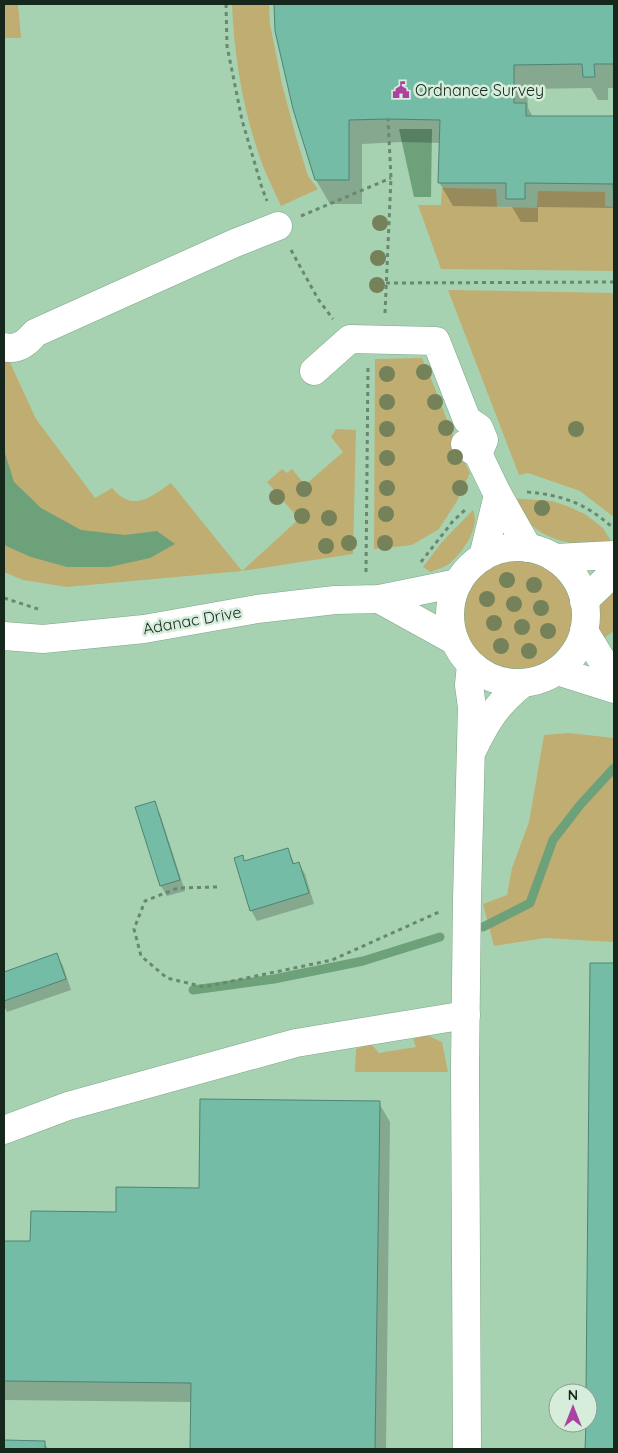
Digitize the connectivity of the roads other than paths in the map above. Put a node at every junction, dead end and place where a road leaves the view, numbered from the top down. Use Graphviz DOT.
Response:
graph roads {
  1 [pos="278,226"];
  2 [pos="35,334"];
  3 [pos="4,341"];
  4 [pos="4,347"];
  5 [pos="314,371"];
  6 [pos="498,494"];
  7 [pos="528,548"];
  8 [pos="614,555"];
  9 [pos="483,557"];
  10 [pos="555,558"];
  11 [pos="614,572"];
  12 [pos="458,583"];
  13 [pos="379,600"];
  14 [pos="584,601"];
  15 [pos="584,631"];
  16 [pos="4,636"];
  17 [pos="455,641"];
  18 [pos="471,665"];
  19 [pos="557,671"];
  20 [pos="614,680"];
  21 [pos="523,683"];
  22 [pos="614,689"];
  23 [pos="471,754"];
  24 [pos="466,1014"];
  25 [pos="4,1130"];
  26 [pos="467,1449"];
  1 -- 2 [label="street"];
  2 -- 3 [label="street"];
  2 -- 4 [label="street"];
  5 -- 6 [label="street"];
  6 -- 7 [label="street"];
  6 -- 9 [label="street"];
  7 -- 9 [label="street"];
  7 -- 10 [label="street"];
  8 -- 10 [label="street"];
  9 -- 12 [label="street"];
  10 -- 14 [label="street"];
  11 -- 14 [label="street"];
  12 -- 13 [label="street, Adanac Drive"];
  12 -- 17 [label="street"];
  13 -- 16 [label="street, Adanac Drive"];
  13 -- 17 [label="street, Adanac Drive"];
  14 -- 15 [label="street"];
  15 -- 19 [label="street"];
  15 -- 20 [label="street"];
  17 -- 18 [label="street"];
  18 -- 21 [label="street"];
  18 -- 23 [label="street"];
  19 -- 21 [label="street"];
  19 -- 22 [label="street"];
  21 -- 23 [label="street"];
  23 -- 24 [label="street"];
  24 -- 25 [label="street"];
  24 -- 26 [label="street"];
}
